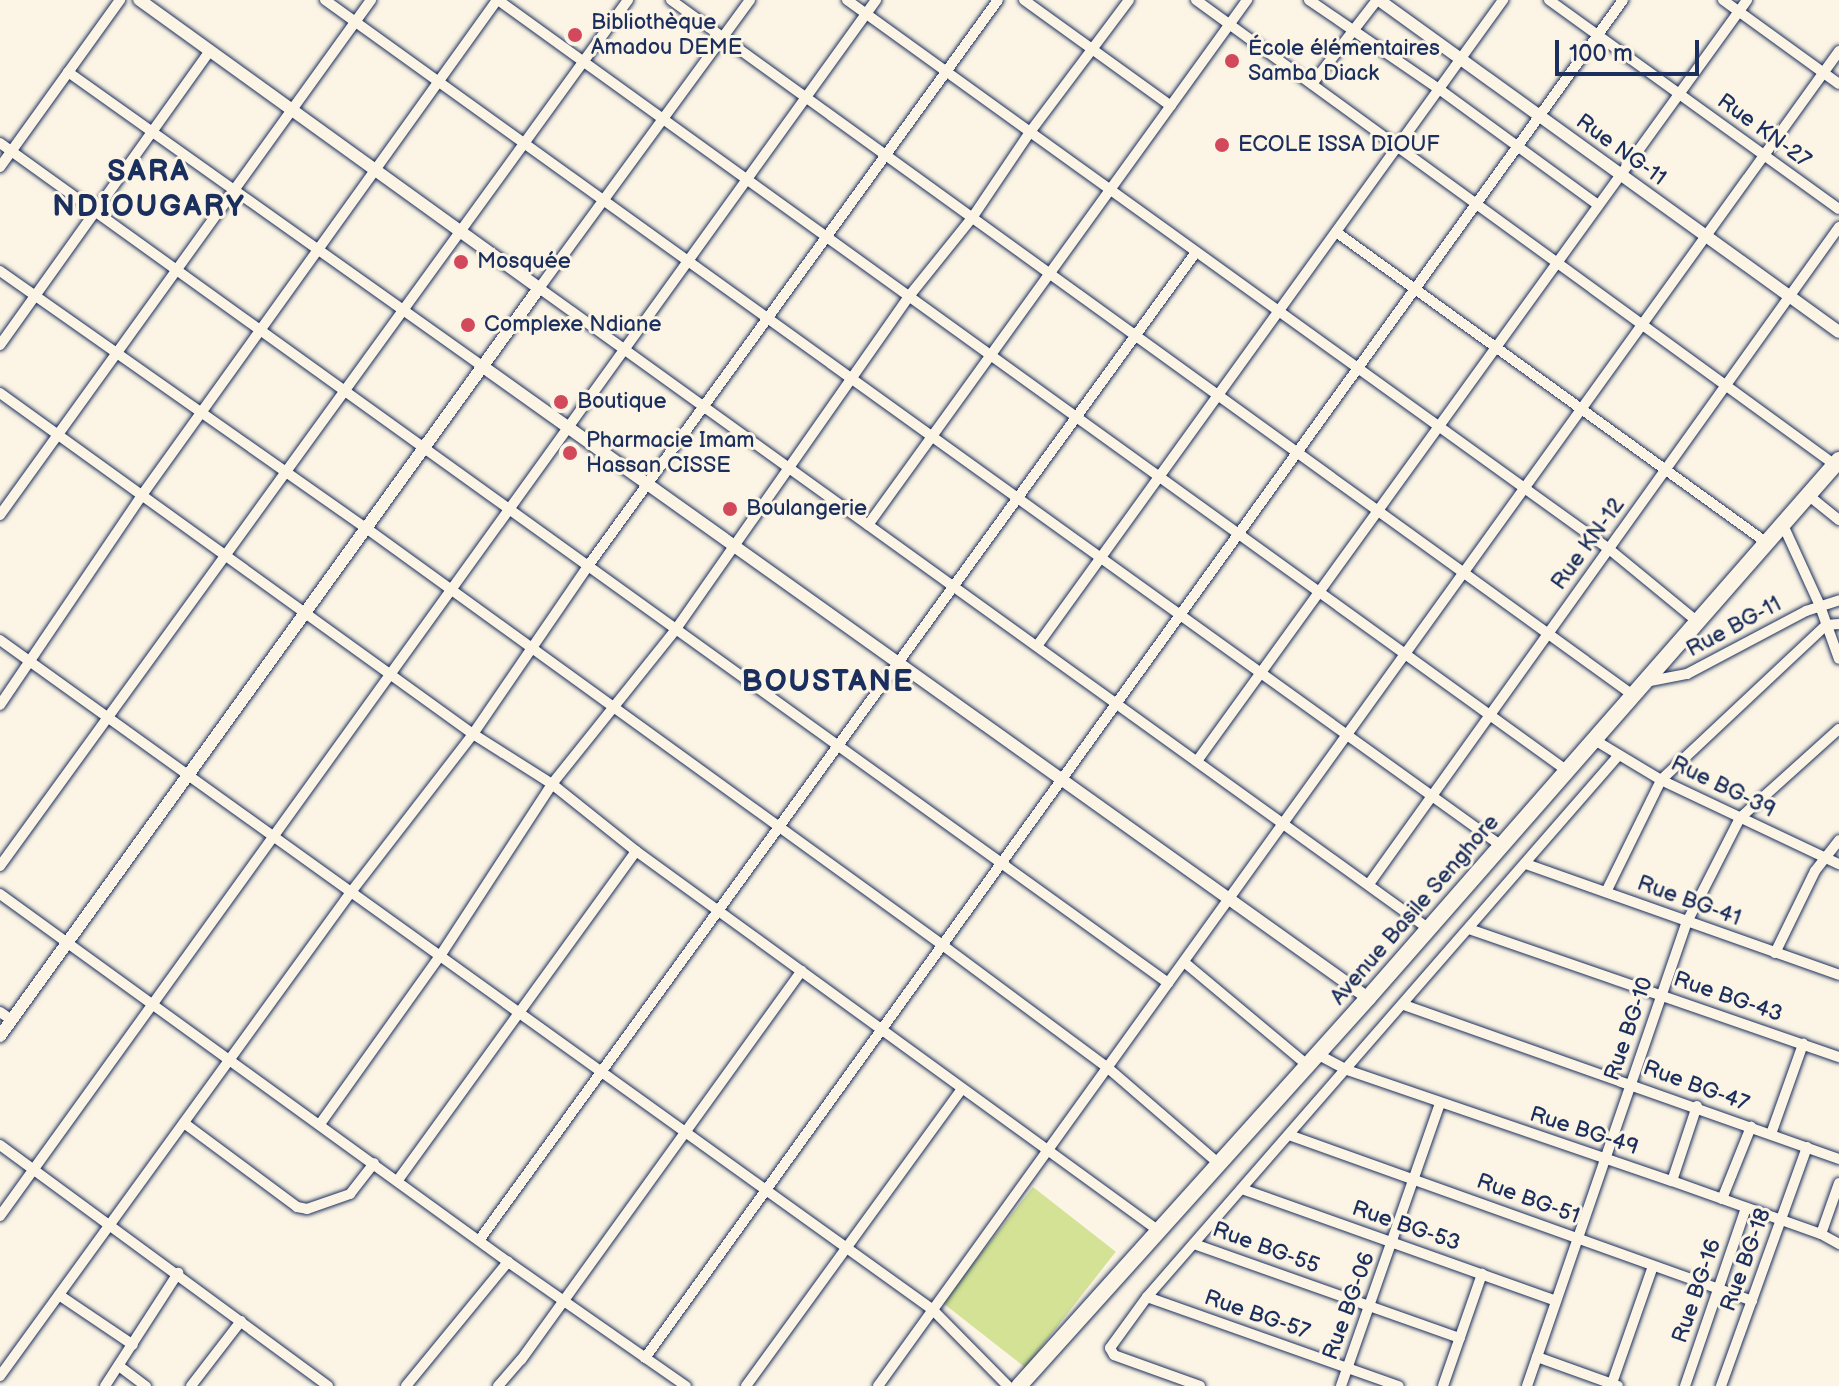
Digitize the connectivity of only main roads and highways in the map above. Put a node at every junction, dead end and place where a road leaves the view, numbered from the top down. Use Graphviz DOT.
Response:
graph roads {
  1 [pos="1837,462"];
  2 [pos="1019,1386"];
  1 -- 2 [label="highway, Avenue Basile Senghore"];
}
